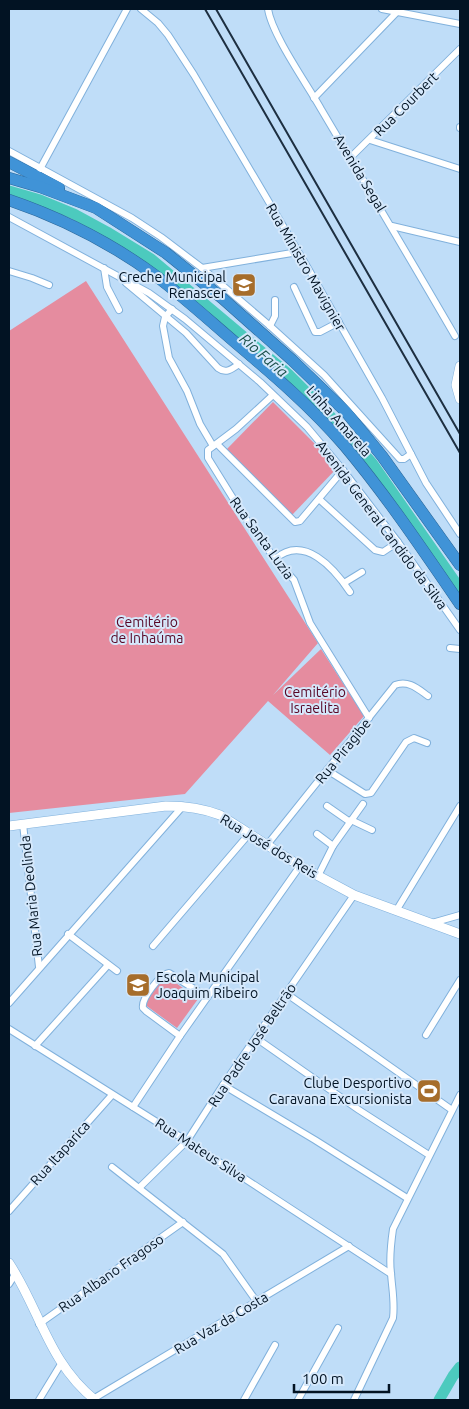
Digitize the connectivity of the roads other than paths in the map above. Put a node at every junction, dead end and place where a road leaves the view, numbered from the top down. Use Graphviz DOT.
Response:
graph roads {
  1 [pos="127,9"];
  2 [pos="141,9"];
  3 [pos="268,9"];
  4 [pos="382,9"];
  5 [pos="397,12"];
  6 [pos="460,24"];
  7 [pos="460,49"];
  8 [pos="314,98"];
  9 [pos="370,140"];
  10 [pos="9,151"];
  11 [pos="350,158"];
  12 [pos="9,162"];
  13 [pos="40,169"];
  14 [pos="460,169"];
  15 [pos="9,178"];
  16 [pos="9,200"];
  17 [pos="96,208"];
  18 [pos="9,217"];
  19 [pos="392,226"];
  20 [pos="460,242"];
  21 [pos="298,252"];
  22 [pos="104,268"];
  23 [pos="202,268"];
  24 [pos="9,271"];
  25 [pos="118,276"];
  26 [pos="49,285"];
  27 [pos="294,287"];
  28 [pos="275,300"];
  29 [pos="172,309"];
  30 [pos="119,310"];
  31 [pos="165,317"];
  32 [pos="339,322"];
  33 [pos="270,326"];
  34 [pos="455,336"];
  35 [pos="239,364"];
  36 [pos="460,366"];
  37 [pos="273,395"];
  38 [pos="460,399"];
  39 [pos="215,445"];
  40 [pos="411,454"];
  41 [pos="343,470"];
  42 [pos="319,499"];
  43 [pos="422,510"];
  44 [pos="460,534"];
  45 [pos="398,542"];
  46 [pos="460,554"];
  47 [pos="274,559"];
  48 [pos="460,565"];
  49 [pos="362,572"];
  50 [pos="344,583"];
  51 [pos="350,592"];
  52 [pos="460,604"];
  53 [pos="460,630"];
  54 [pos="450,648"];
  55 [pos="460,650"];
  56 [pos="428,696"];
  57 [pos="369,718"];
  58 [pos="427,743"];
  59 [pos="327,770"];
  60 [pos="363,804"];
  61 [pos="182,806"];
  62 [pos="327,806"];
  63 [pos="460,806"];
  64 [pos="351,821"];
  65 [pos="24,824"];
  66 [pos="9,826"];
  67 [pos="372,830"];
  68 [pos="249,834"];
  69 [pos="317,834"];
  70 [pos="267,845"];
  71 [pos="333,846"];
  72 [pos="300,866"];
  73 [pos="318,876"];
  74 [pos="354,895"];
  75 [pos="396,911"];
  76 [pos="460,915"];
  77 [pos="432,923"];
  78 [pos="68,934"];
  79 [pos="460,934"];
  80 [pos="153,946"];
  81 [pos="108,965"];
  82 [pos="39,967"];
  83 [pos="117,972"];
  84 [pos="460,980"];
  85 [pos="287,994"];
  86 [pos="207,997"];
  87 [pos="9,1003"];
  88 [pos="9,1029"];
  89 [pos="426,1035"];
  90 [pos="180,1036"];
  91 [pos="256,1038"];
  92 [pos="34,1046"];
  93 [pos="223,1085"];
  94 [pos="112,1095"];
  95 [pos="460,1095"];
  96 [pos="133,1107"];
  97 [pos="452,1110"];
  98 [pos="187,1141"];
  99 [pos="429,1155"];
  100 [pos="112,1167"];
  101 [pos="140,1188"];
  102 [pos="407,1198"];
  103 [pos="9,1211"];
  104 [pos="183,1222"];
  105 [pos="349,1246"];
  106 [pos="9,1263"];
  107 [pos="16,1273"];
  108 [pos="391,1274"];
  109 [pos="9,1284"];
  110 [pos="257,1302"];
  111 [pos="40,1324"];
  112 [pos="338,1328"];
  113 [pos="275,1345"];
  114 [pos="61,1364"];
  115 [pos="39,1400"];
  116 [pos="94,1400"];
  117 [pos="244,1400"];
  118 [pos="298,1400"];
  119 [pos="354,1400"];
  1 -- 13 [label="street"];
  2 -- 21 [label="street, Rua Ministro Mavignier"];
  3 -- 8 [label="street, Avenida Segal"];
  4 -- 5 [label="street"];
  5 -- 6 [label="street"];
  5 -- 8 [label="street"];
  7 -- 9 [label="street, Rua Courbert"];
  8 -- 11 [label="street, Avenida Segal"];
  9 -- 11 [label="street, Rua Courbert"];
  9 -- 14 [label="street"];
  10 -- 13 [label="street"];
  11 -- 19 [label="street, Avenida Segal"];
  12 -- 17 [label="highway"];
  13 -- 23 [label="street"];
  15 -- 17 [label="highway, Linha Amarela"];
  16 -- 52 [label="highway, Linha Amarela"];
  17 -- 43 [label="highway, Linha Amarela"];
  18 -- 22 [label="street, Avenida General Candido da Silva"];
  19 -- 20 [label="street"];
  19 -- 34 [label="street, Avenida Segal"];
  21 -- 23 [label="street"];
  21 -- 32 [label="street, Rua Ministro Mavignier"];
  22 -- 25 [label="street, Avenida General Candido da Silva"];
  22 -- 30 [label="street"];
  23 -- 33 [label="street"];
  24 -- 26 [label="street"];
  25 -- 29 [label="street, Avenida General Candido da Silva"];
  25 -- 31 [label="street"];
  27 -- 32 [label="street"];
  28 -- 33 [label="street"];
  29 -- 31 [label="street"];
  29 -- 35 [label="street, Avenida General Candido da Silva"];
  31 -- 35 [label="street"];
  31 -- 39 [label="street"];
  32 -- 40 [label="street, Rua Ministro Mavignier"];
  33 -- 40 [label="street"];
  35 -- 37 [label="street, Avenida General Candido da Silva"];
  36 -- 38 [label="street"];
  37 -- 39 [label="street"];
  37 -- 41 [label="street, Avenida General Candido da Silva"];
  39 -- 42 [label="street"];
  39 -- 47 [label="street, Rua Santa Luzia"];
  40 -- 44 [label="street, Rua Ministro Mavignier"];
  41 -- 42 [label="street"];
  41 -- 45 [label="street, Avenida General Candido da Silva"];
  42 -- 45 [label="street"];
  43 -- 46 [label="highway"];
  43 -- 48 [label="highway, Linha Amarela"];
  45 -- 53 [label="street, Avenida General Candido da Silva"];
  47 -- 50 [label="street"];
  47 -- 57 [label="street, Rua Santa Luzia"];
  49 -- 50 [label="street"];
  50 -- 51 [label="street"];
  54 -- 55 [label="street"];
  56 -- 57 [label="street, Rua Piragibe"];
  57 -- 59 [label="street, Rua Piragibe"];
  58 -- 59 [label="street"];
  59 -- 70 [label="street, Rua Piragibe"];
  60 -- 64 [label="street"];
  61 -- 65 [label="street, Rua José dos Reis"];
  61 -- 68 [label="street, Rua José dos Reis"];
  61 -- 78 [label="street"];
  62 -- 64 [label="street"];
  63 -- 75 [label="street"];
  64 -- 67 [label="street"];
  64 -- 71 [label="street"];
  65 -- 66 [label="street, Rua José dos Reis"];
  65 -- 82 [label="street, Rua Maria Deolinda"];
  68 -- 70 [label="street, Rua José dos Reis"];
  68 -- 80 [label="street"];
  69 -- 71 [label="street"];
  70 -- 72 [label="street, Rua José dos Reis"];
  71 -- 73 [label="street"];
  72 -- 73 [label="street, Rua José dos Reis"];
  72 -- 86 [label="street"];
  73 -- 74 [label="street, Rua José dos Reis"];
  74 -- 75 [label="street, Rua José dos Reis"];
  74 -- 85 [label="street, Rua Padre José Beltrão"];
  75 -- 77 [label="street, Rua José dos Reis"];
  76 -- 77 [label="street"];
  77 -- 79 [label="street, Rua José dos Reis"];
  78 -- 81 [label="street"];
  78 -- 82 [label="street"];
  81 -- 83 [label="street"];
  81 -- 92 [label="street"];
  82 -- 87 [label="street"];
  84 -- 89 [label="street"];
  85 -- 91 [label="street, Rua Padre José Beltrão"];
  85 -- 97 [label="street"];
  86 -- 90 [label="street"];
  86 -- 90 [label="street"];
  88 -- 92 [label="street, Rua Mateus Silva"];
  90 -- 96 [label="street"];
  91 -- 93 [label="street, Rua Padre José Beltrão"];
  91 -- 99 [label="street"];
  92 -- 94 [label="street, Rua Mateus Silva"];
  93 -- 98 [label="street, Rua Padre José Beltrão"];
  93 -- 102 [label="street"];
  94 -- 96 [label="street, Rua Mateus Silva"];
  94 -- 103 [label="street, Rua Itaparica"];
  95 -- 97 [label="street"];
  96 -- 98 [label="street, Rua Mateus Silva"];
  97 -- 99 [label="street"];
  98 -- 101 [label="street, Rua Padre José Beltrão"];
  98 -- 105 [label="street, Rua Mateus Silva"];
  99 -- 102 [label="street"];
  100 -- 101 [label="street"];
  101 -- 104 [label="street"];
  102 -- 108 [label="street"];
  104 -- 110 [label="street"];
  104 -- 111 [label="street, Rua Albano Fragoso"];
  105 -- 108 [label="street, Rua Mateus Silva"];
  105 -- 110 [label="street, Rua Vaz da Costa"];
  106 -- 107 [label="street"];
  107 -- 109 [label="street"];
  107 -- 111 [label="street"];
  108 -- 119 [label="street"];
  110 -- 116 [label="street, Rua Vaz da Costa"];
  111 -- 114 [label="street"];
  112 -- 118 [label="street"];
  113 -- 117 [label="street"];
  114 -- 115 [label="street"];
  114 -- 116 [label="street"];
}
